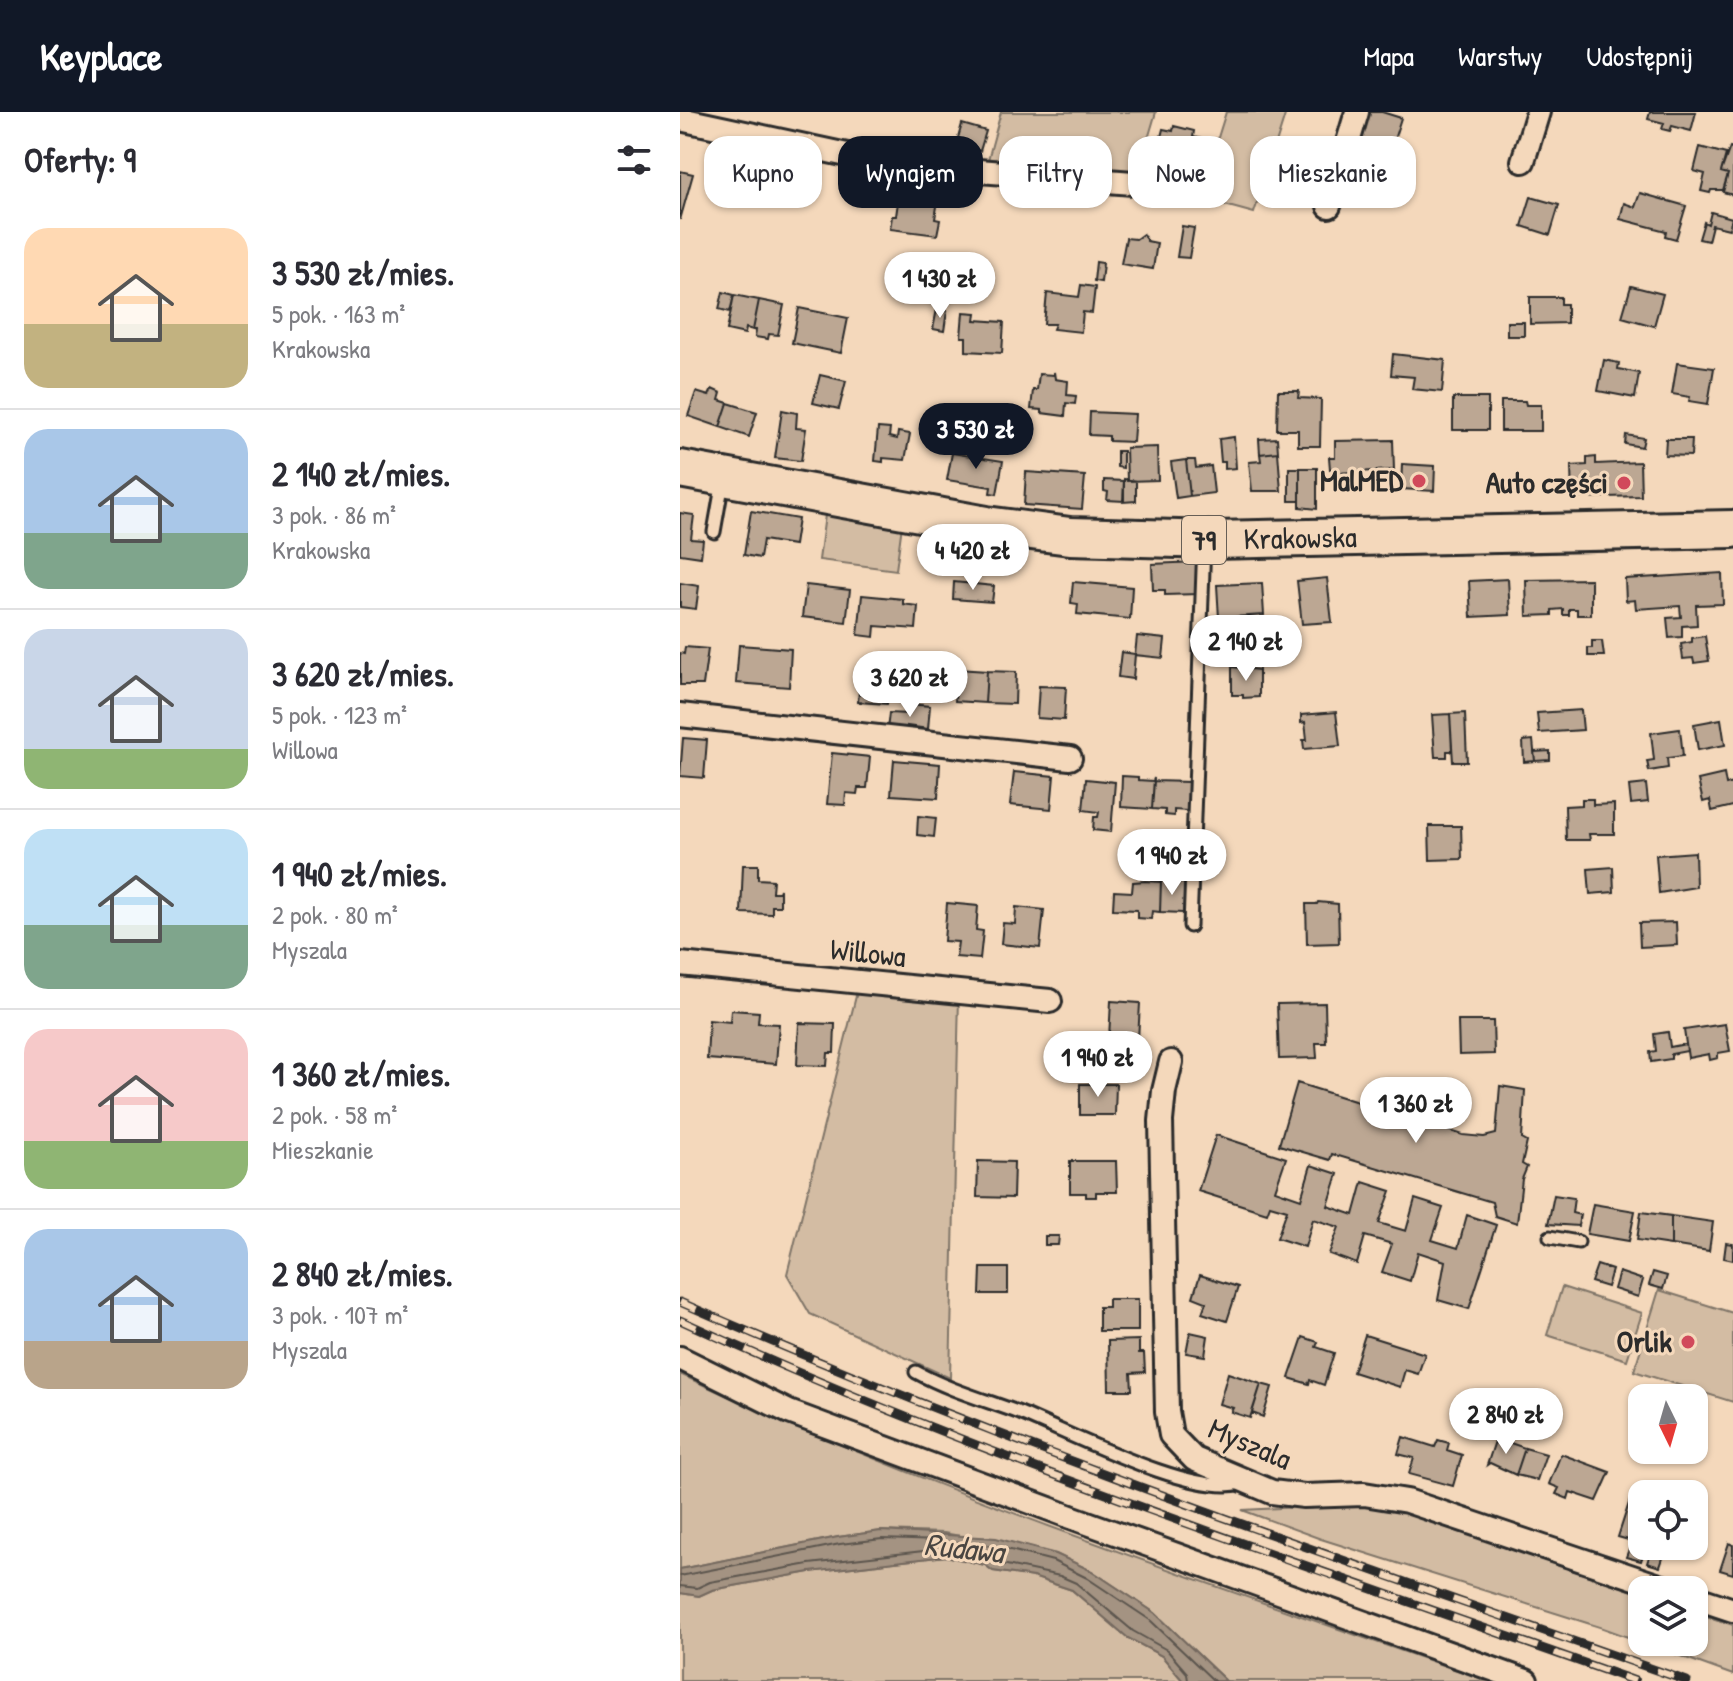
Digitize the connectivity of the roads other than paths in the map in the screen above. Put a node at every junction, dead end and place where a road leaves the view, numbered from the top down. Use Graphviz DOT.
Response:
graph roads {
  1 [pos="1357,112"];
  2 [pos="1538,112"];
  3 [pos="680,119"];
  4 [pos="1350,136"];
  5 [pos="1523,161"];
  6 [pos="1128,183"];
  7 [pos="680,469"];
  8 [pos="724,476"];
  9 [pos="1733,529"];
  10 [pos="714,532"];
  11 [pos="1204,540"];
  12 [pos="680,715"];
  13 [pos="1070,758"];
  14 [pos="1190,926"];
  15 [pos="680,964"];
  16 [pos="1050,1001"];
  17 [pos="1171,1062"];
  18 [pos="1550,1237"];
  19 [pos="1578,1242"];
  20 [pos="680,1358"];
  21 [pos="916,1372"];
  22 [pos="1248,1482"];
  23 [pos="1629,1576"];
  24 [pos="1708,1602"];
  25 [pos="1733,1610"];
  26 [pos="1526,1681"];
  1 -- 4 [label="street"];
  2 -- 5 [label="street"];
  3 -- 6 [label="street"];
  7 -- 8 [label="main road, Krakowska / 79"];
  8 -- 10 [label="lane"];
  8 -- 11 [label="main road, Krakowska / 79"];
  9 -- 11 [label="main road, Krakowska / 79"];
  11 -- 14 [label="lane"];
  12 -- 13 [label="street"];
  15 -- 16 [label="street, Willowa"];
  17 -- 22 [label="street, Myszala"];
  18 -- 19 [label="lane"];
  20 -- 26 [label="street"];
  21 -- 22 [label="lane"];
  22 -- 23 [label="street, Myszala"];
  24 -- 25 [label="street"];
}
